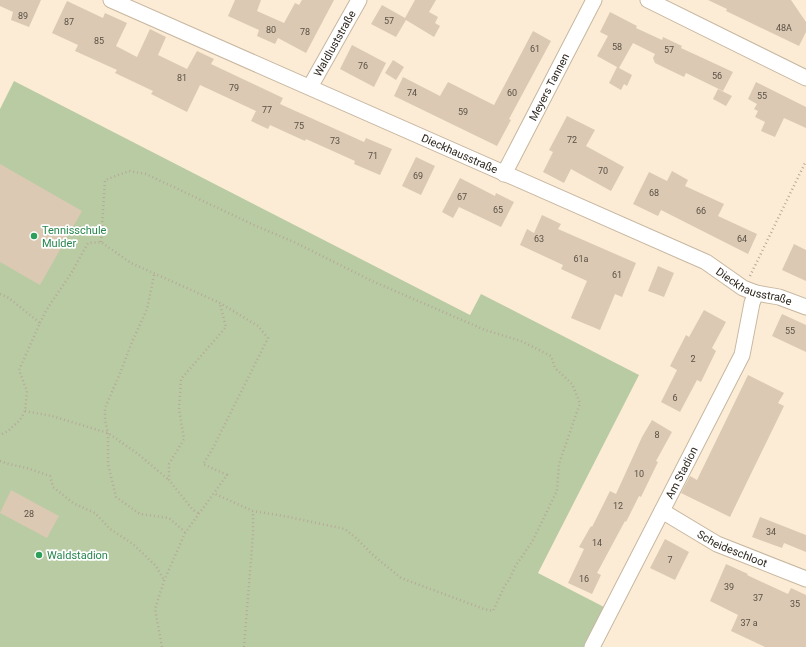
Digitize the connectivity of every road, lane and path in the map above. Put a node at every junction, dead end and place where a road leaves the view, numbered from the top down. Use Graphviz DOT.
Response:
graph roads {
  1 [pos="111,0"];
  2 [pos="358,0"];
  3 [pos="594,0"];
  4 [pos="648,0"];
  5 [pos="806,78"];
  6 [pos="310,87"];
  7 [pos="806,161"];
  8 [pos="504,174"];
  9 [pos="101,242"];
  10 [pos="154,275"];
  11 [pos="750,290"];
  12 [pos="0,294"];
  13 [pos="220,303"];
  14 [pos="806,307"];
  15 [pos="40,323"];
  16 [pos="26,412"];
  17 [pos="108,433"];
  18 [pos="0,435"];
  19 [pos="0,461"];
  20 [pos="169,480"];
  21 [pos="213,493"];
  22 [pos="253,511"];
  23 [pos="662,511"];
  24 [pos="198,514"];
  25 [pos="185,533"];
  26 [pos="806,579"];
  27 [pos="164,581"];
  28 [pos="162,647"];
  29 [pos="244,647"];
  30 [pos="592,647"];
  1 -- 6 [label="street, Dieckhausstraße"];
  2 -- 6 [label="street, Waldluststraße"];
  3 -- 8 [label="street, Meyers Tannen"];
  4 -- 5 [label="street"];
  6 -- 8 [label="street, Dieckhausstraße"];
  7 -- 11 [label="path"];
  8 -- 11 [label="street, Dieckhausstraße"];
  9 -- 10 [label="path"];
  9 -- 15 [label="path"];
  9 -- 22 [label="path"];
  10 -- 13 [label="path"];
  10 -- 17 [label="path"];
  11 -- 14 [label="street, Dieckhausstraße"];
  11 -- 23 [label="street, Am Stadion"];
  12 -- 15 [label="path"];
  13 -- 20 [label="path"];
  13 -- 21 [label="path"];
  15 -- 16 [label="path"];
  16 -- 17 [label="path"];
  16 -- 18 [label="path"];
  17 -- 20 [label="path"];
  17 -- 25 [label="path"];
  19 -- 27 [label="path"];
  20 -- 24 [label="path"];
  21 -- 22 [label="path"];
  21 -- 24 [label="path"];
  22 -- 29 [label="path"];
  23 -- 26 [label="street, Scheideschloot"];
  23 -- 30 [label="street, Am Stadion"];
  24 -- 25 [label="path"];
  25 -- 27 [label="path"];
  27 -- 28 [label="path"];
}
